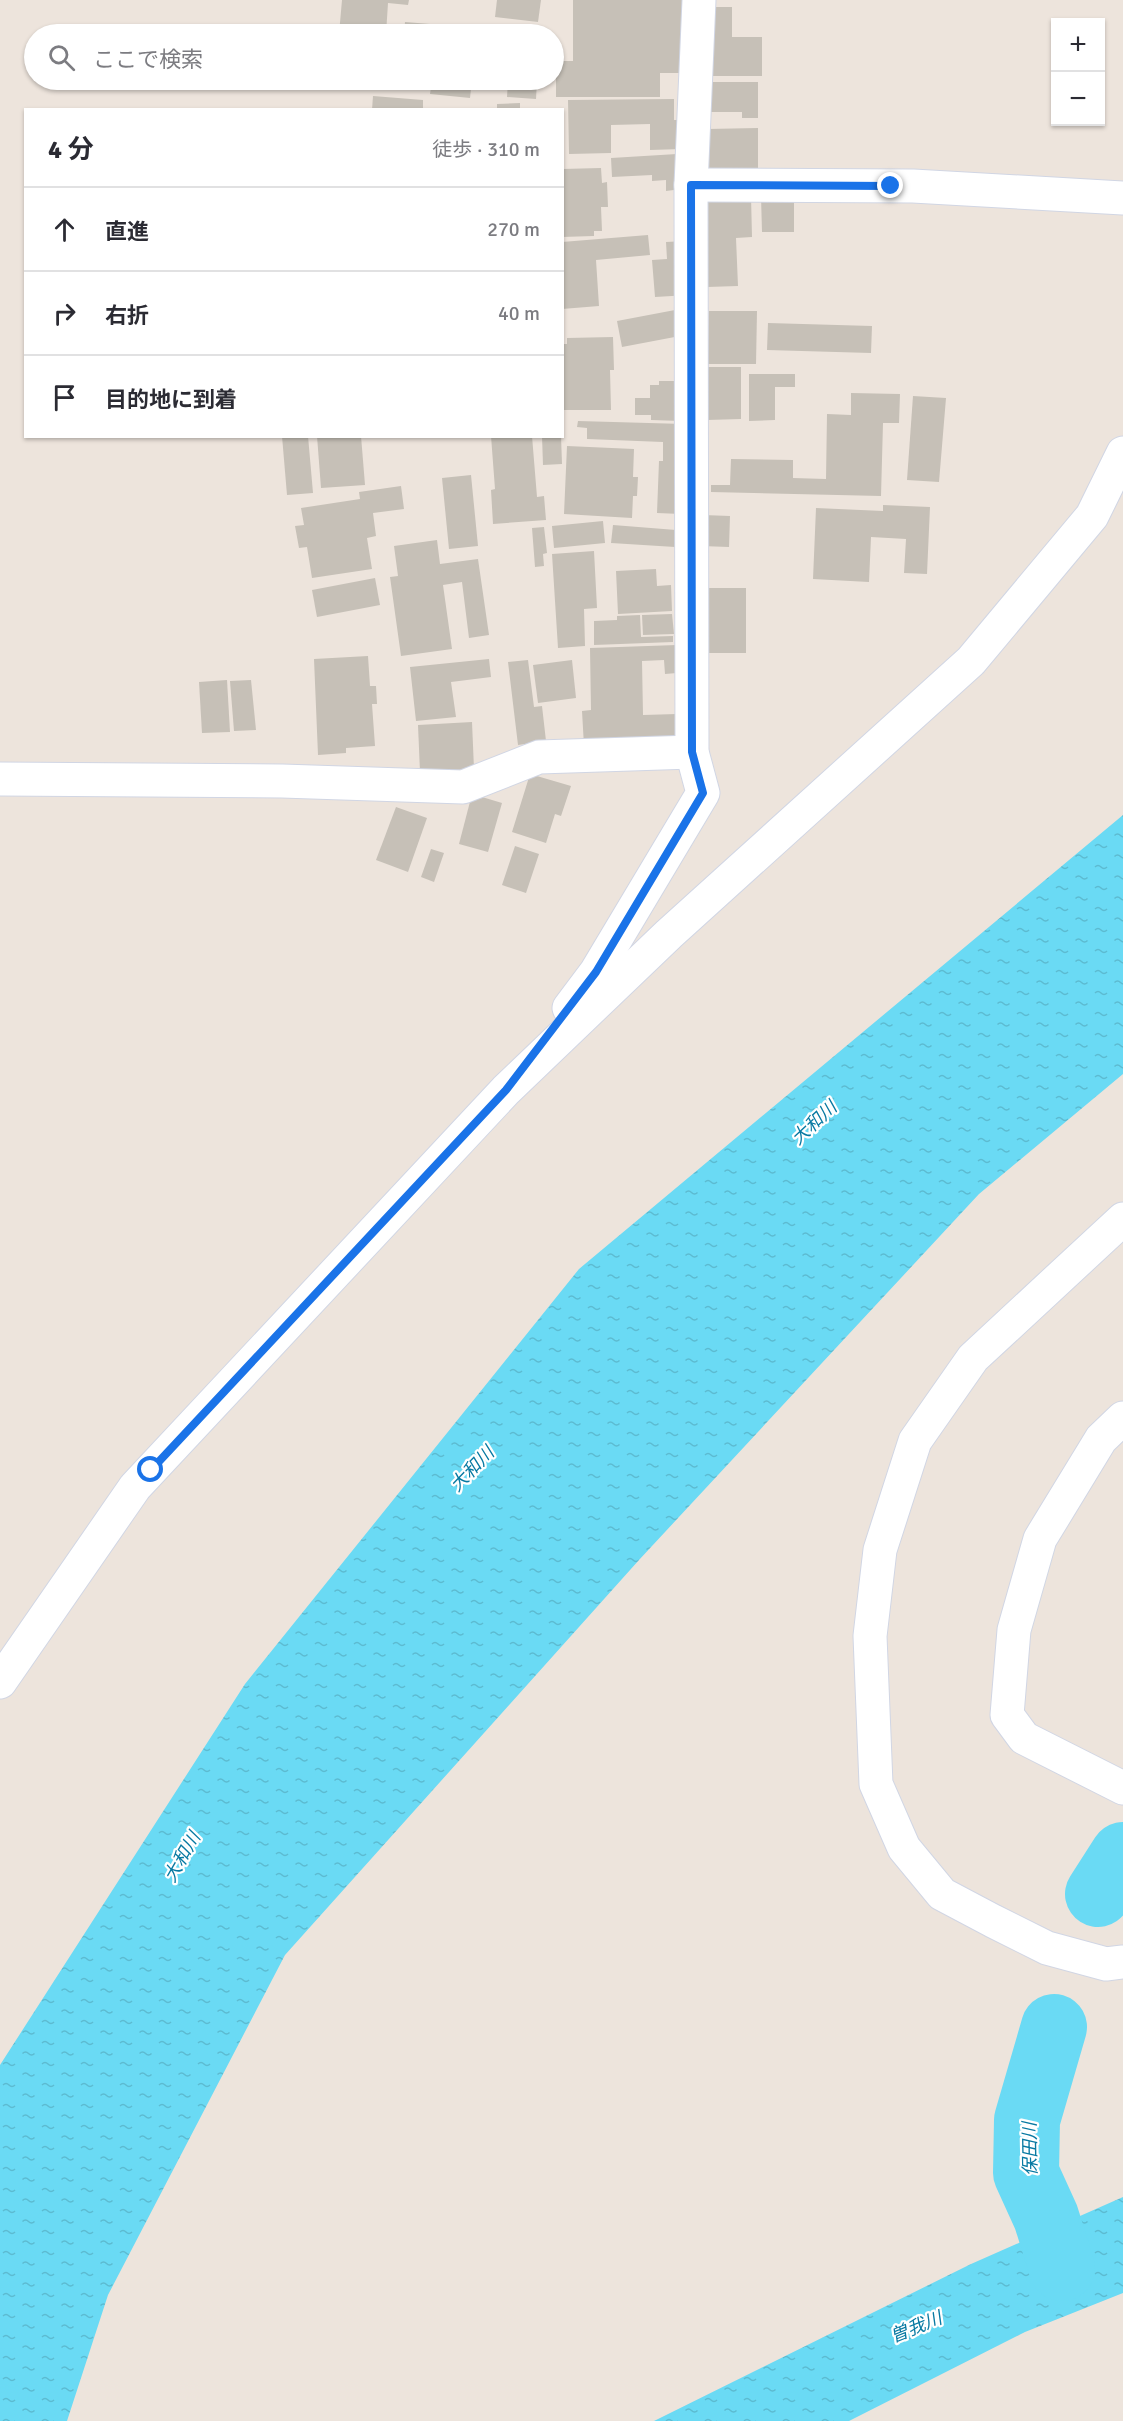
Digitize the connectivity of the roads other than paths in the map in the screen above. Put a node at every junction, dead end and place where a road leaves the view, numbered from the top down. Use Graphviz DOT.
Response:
graph roads {
  1 [pos="699,0"];
  2 [pos="691,185"];
  3 [pos="1123,198"];
  4 [pos="1123,453"];
  5 [pos="692,752"];
  6 [pos="0,779"];
  7 [pos="506,1090"];
  8 [pos="1123,1219"];
  9 [pos="1123,1418"];
  10 [pos="0,1682"];
  11 [pos="1123,1788"];
  12 [pos="1123,1962"];
  1 -- 2 [label="street"];
  2 -- 3 [label="street"];
  2 -- 5 [label="street"];
  4 -- 7 [label="street"];
  5 -- 6 [label="street"];
  5 -- 7 [label="street"];
  7 -- 10 [label="street"];
  8 -- 12 [label="street"];
  9 -- 11 [label="street"];
}
